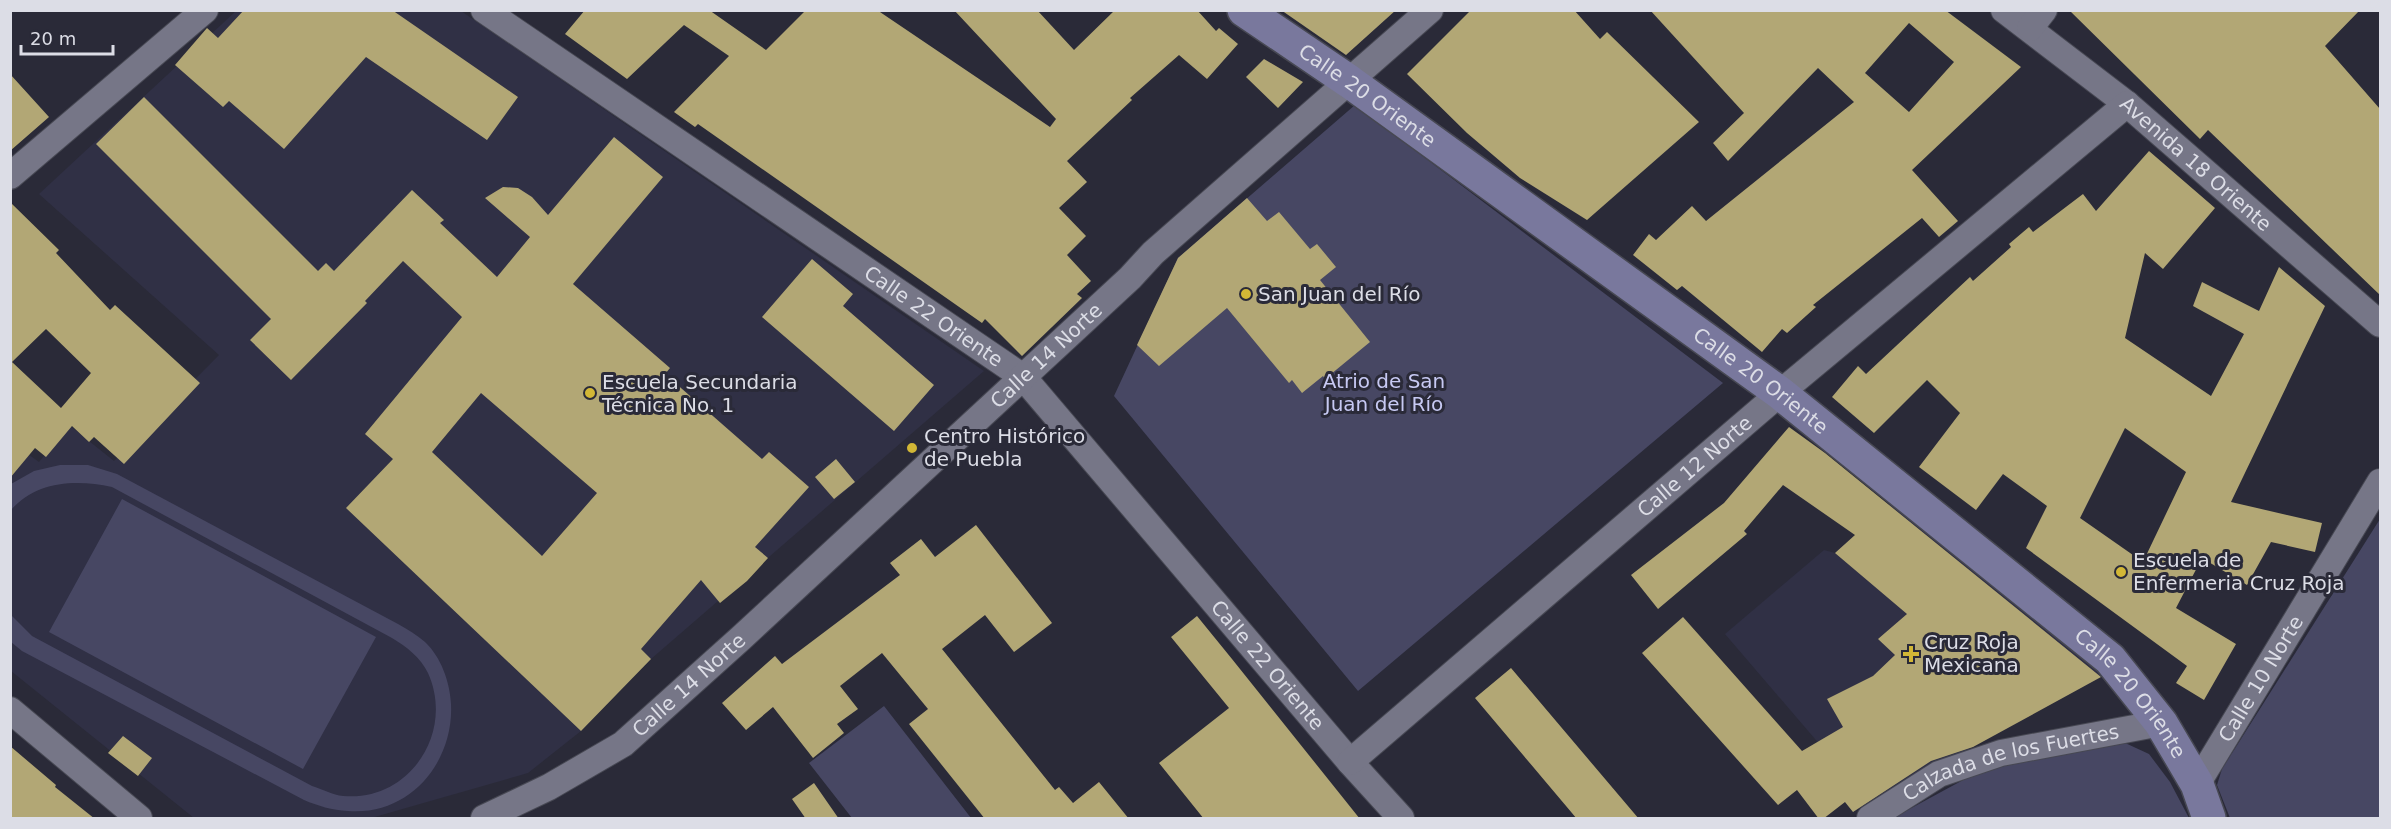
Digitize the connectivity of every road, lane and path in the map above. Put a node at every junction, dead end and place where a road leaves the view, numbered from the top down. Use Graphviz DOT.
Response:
graph roads {
  1 [pos="205,10"];
  2 [pos="484,10"];
  3 [pos="1244,10"];
  4 [pos="1430,10"];
  5 [pos="2004,10"];
  6 [pos="2037,19"];
  7 [pos="1350,82"];
  8 [pos="2127,104"];
  9 [pos="10,176"];
  10 [pos="2380,324"];
  11 [pos="1023,376"];
  12 [pos="1780,393"];
  13 [pos="2380,482"];
  14 [pos="10,710"];
  15 [pos="2161,723"];
  16 [pos="1350,762"];
  17 [pos="2197,784"];
  18 [pos="139,819"];
  19 [pos="484,819"];
  20 [pos="1401,819"];
  21 [pos="1870,819"];
  22 [pos="2209,819"];
  1 -- 9 [label="street"];
  2 -- 11 [label="street, Calle 22 Oriente"];
  3 -- 7 [label="street, Calle 20 Oriente"];
  4 -- 7 [label="street, Calle 14 Norte"];
  5 -- 6 [label="street, Avenida 18 Oriente"];
  6 -- 8 [label="street, Avenida 18 Oriente"];
  7 -- 11 [label="street, Calle 14 Norte"];
  7 -- 12 [label="street, Calle 20 Oriente"];
  8 -- 10 [label="street, Avenida 18 Oriente"];
  8 -- 12 [label="street, Calle 12 Norte"];
  11 -- 16 [label="street, Calle 22 Oriente"];
  11 -- 19 [label="street, Calle 14 Norte"];
  12 -- 15 [label="street, Calle 20 Oriente"];
  12 -- 16 [label="street, Calle 12 Norte"];
  13 -- 17 [label="street, Calle 10 Norte"];
  14 -- 18 [label="street"];
  15 -- 17 [label="street, Calle 20 Oriente"];
  15 -- 21 [label="street, Calzada de los Fuertes"];
  16 -- 20 [label="street, Calle 22 Oriente"];
  17 -- 22 [label="street, Calle 20 Oriente"];
}
